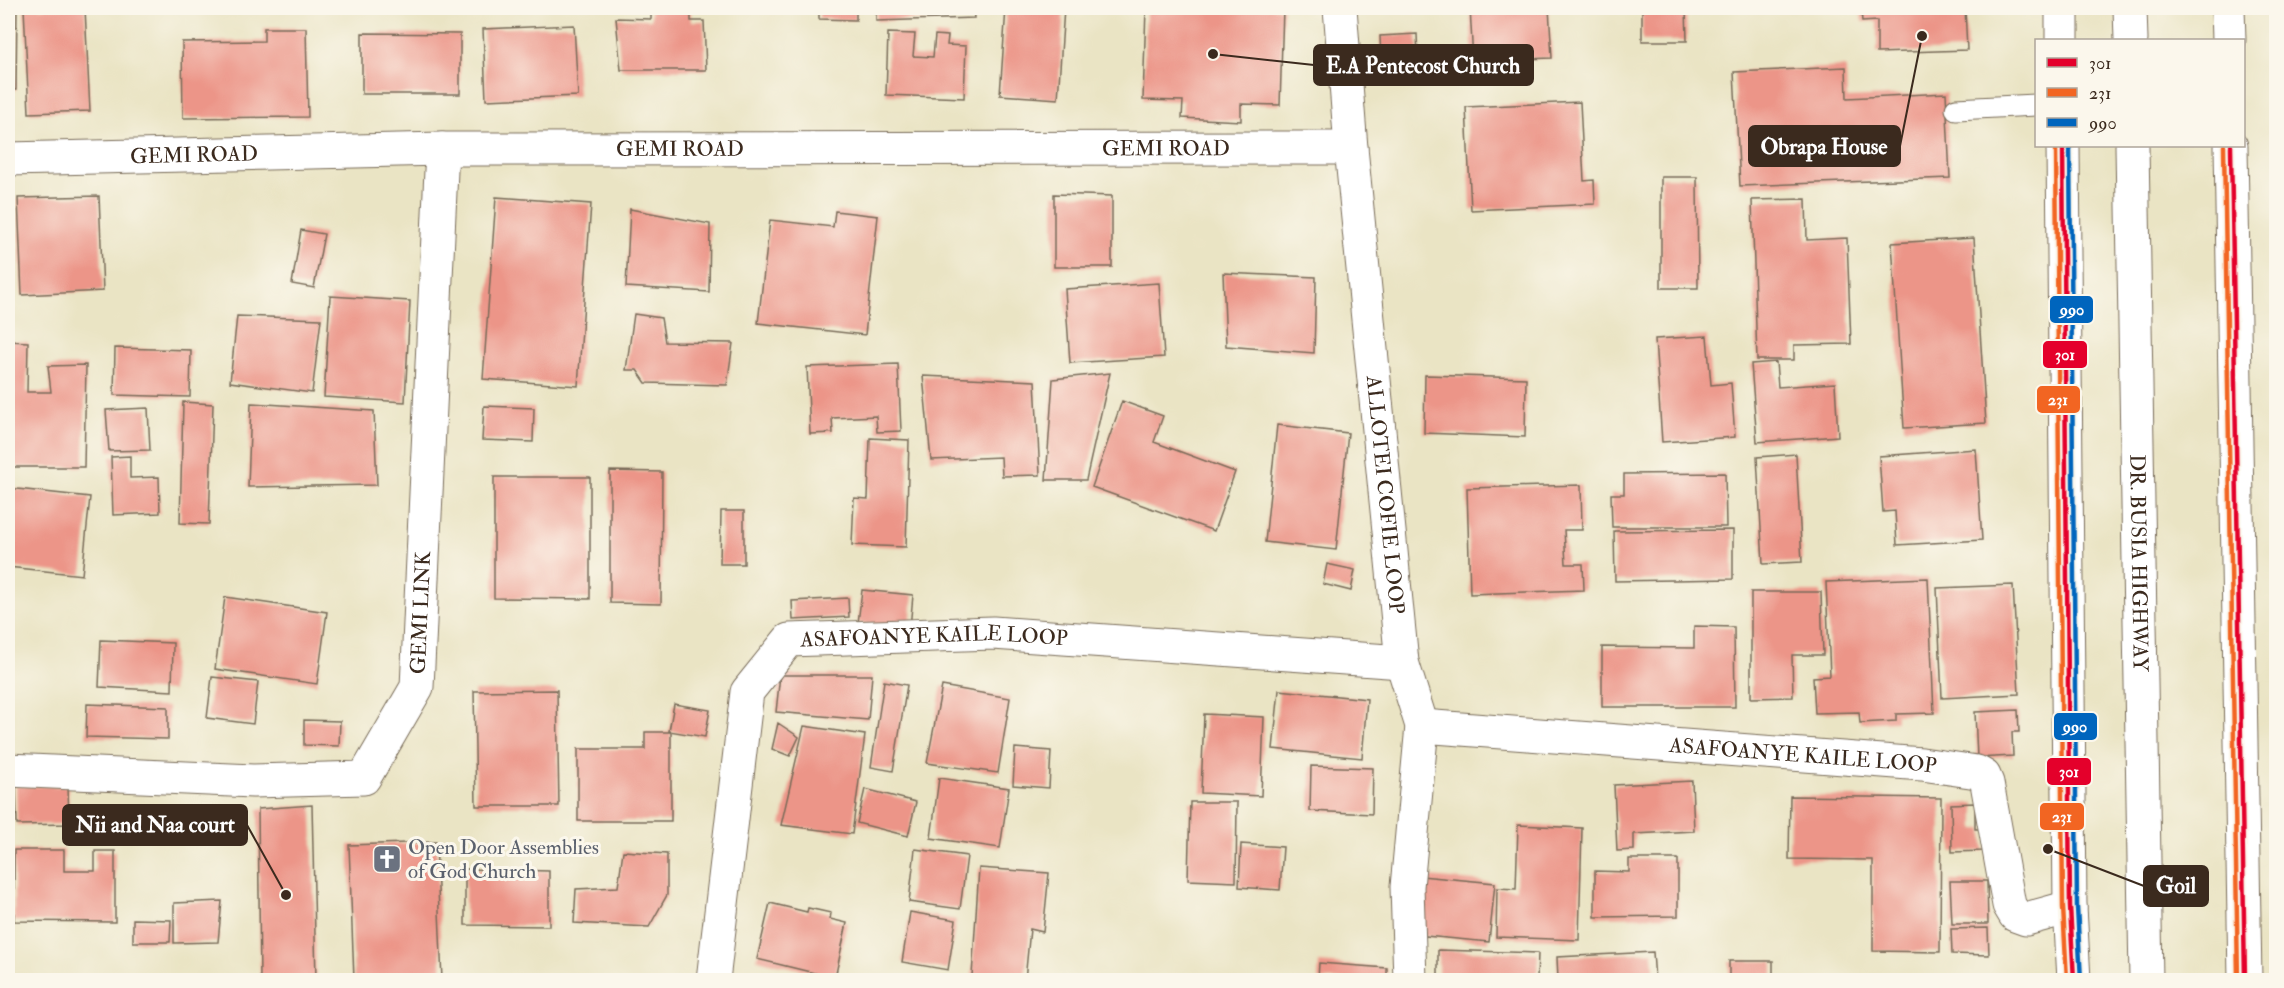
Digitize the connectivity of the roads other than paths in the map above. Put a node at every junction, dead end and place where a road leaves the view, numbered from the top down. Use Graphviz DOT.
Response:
graph roads {
  1 [pos="1340,8"];
  2 [pos="2062,8"];
  3 [pos="2130,8"];
  4 [pos="2228,8"];
  5 [pos="2062,39"];
  6 [pos="2131,39"];
  7 [pos="2229,39"];
  8 [pos="2035,105"];
  9 [pos="1956,109"];
  10 [pos="2063,147"];
  11 [pos="2132,147"];
  12 [pos="2231,147"];
  13 [pos="1351,148"];
  14 [pos="442,149"];
  15 [pos="8,159"];
  16 [pos="1402,662"];
  17 [pos="1422,726"];
  18 [pos="8,770"];
  19 [pos="2070,907"];
  20 [pos="713,981"];
  21 [pos="1410,981"];
  22 [pos="2074,981"];
  23 [pos="2146,981"];
  24 [pos="2245,981"];
  1 -- 13 [label="main road, ALLOTEI COFIE LOOP"];
  2 -- 5 [label="main road"];
  3 -- 6 [label="main road"];
  4 -- 7 [label="main road"];
  8 -- 9 [label="lane"];
  10 -- 19 [label="main road"];
  11 -- 23 [label="main road, DR. BUSIA HIGHWAY"];
  12 -- 24 [label="main road"];
  13 -- 14 [label="main road, GEMI ROAD"];
  13 -- 16 [label="main road, ALLOTEI COFIE LOOP"];
  14 -- 15 [label="main road, GEMI ROAD"];
  14 -- 18 [label="main road, GEMI LINK"];
  16 -- 17 [label="main road, ALLOTEI COFIE LOOP"];
  16 -- 20 [label="main road, ASAFOANYE KAILE LOOP"];
  17 -- 19 [label="main road, ASAFOANYE KAILE LOOP"];
  17 -- 21 [label="main road, ALLOTEI COFIE LOOP"];
  19 -- 22 [label="main road"];
}
